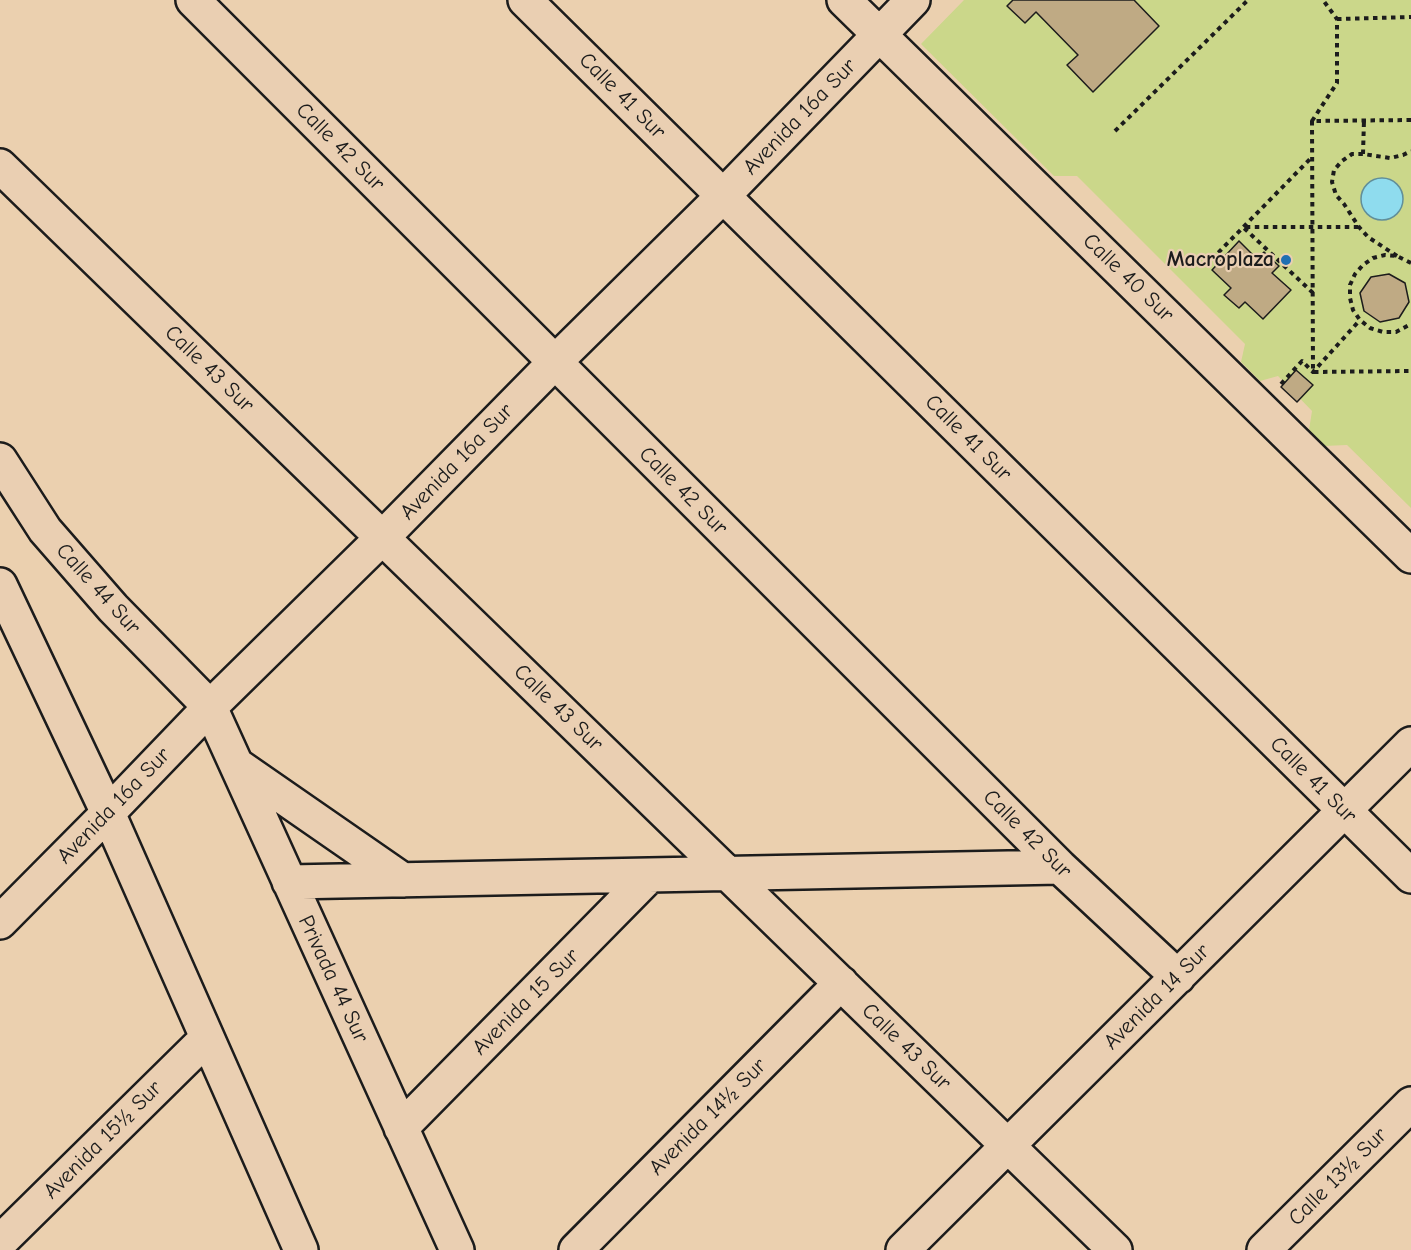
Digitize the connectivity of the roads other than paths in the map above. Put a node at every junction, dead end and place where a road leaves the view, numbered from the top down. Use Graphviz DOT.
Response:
graph roads {
  1 [pos="193,0"];
  2 [pos="525,0"];
  3 [pos="844,0"];
  4 [pos="913,0"];
  5 [pos="879,35"];
  6 [pos="0,166"];
  7 [pos="723,196"];
  8 [pos="555,362"];
  9 [pos="0,460"];
  10 [pos="382,538"];
  11 [pos="1411,556"];
  12 [pos="0,585"];
  13 [pos="210,707"];
  14 [pos="1411,744"];
  15 [pos="236,764"];
  16 [pos="1344,810"];
  17 [pos="108,813"];
  18 [pos="1060,867"];
  19 [pos="729,874"];
  20 [pos="650,875"];
  21 [pos="1411,876"];
  22 [pos="403,880"];
  23 [pos="289,882"];
  24 [pos="0,922"];
  25 [pos="1178,977"];
  26 [pos="841,983"];
  27 [pos="207,1038"];
  28 [pos="1411,1104"];
  29 [pos="401,1128"];
  30 [pos="1008,1146"];
  31 [pos="0,1242"];
  32 [pos="295,1247"];
  33 [pos="457,1250"];
  34 [pos="576,1250"];
  35 [pos="903,1250"];
  36 [pos="1115,1250"];
  37 [pos="1264,1250"];
  1 -- 8 [label="street, Calle 42 Sur"];
  2 -- 7 [label="street, Calle 41 Sur"];
  3 -- 5 [label="street, Calle 40 Sur"];
  4 -- 5 [label="street, Avenida 16a Sur"];
  5 -- 7 [label="street, Avenida 16a Sur"];
  5 -- 11 [label="street, Calle 40 Sur"];
  6 -- 10 [label="street, Calle 43 Sur"];
  7 -- 8 [label="street, Avenida 16a Sur"];
  7 -- 16 [label="street, Calle 41 Sur"];
  8 -- 10 [label="street, Avenida 16a Sur"];
  8 -- 18 [label="street, Calle 42 Sur"];
  9 -- 13 [label="street, Calle 44 Sur"];
  10 -- 13 [label="street, Avenida 16a Sur"];
  10 -- 19 [label="street, Calle 43 Sur"];
  12 -- 17 [label="street"];
  13 -- 15 [label="street, Privada 44 Sur"];
  13 -- 17 [label="street, Avenida 16a Sur"];
  14 -- 16 [label="street, Avenida 14 Sur"];
  15 -- 22 [label="street"];
  15 -- 23 [label="street, Privada 44 Sur"];
  16 -- 21 [label="street, Calle 41 Sur"];
  16 -- 25 [label="street, Avenida 14 Sur"];
  17 -- 24 [label="street, Avenida 16a Sur"];
  17 -- 27 [label="street"];
  18 -- 19 [label="street"];
  18 -- 25 [label="street, Calle 42 Sur"];
  19 -- 20 [label="street"];
  19 -- 26 [label="street, Calle 43 Sur"];
  20 -- 22 [label="street"];
  20 -- 29 [label="street, Avenida 15 Sur"];
  22 -- 23 [label="street"];
  23 -- 29 [label="street, Privada 44 Sur"];
  25 -- 30 [label="street, Avenida 14 Sur"];
  26 -- 30 [label="street, Calle 43 Sur"];
  26 -- 34 [label="street, Avenida 14½ Sur"];
  27 -- 31 [label="street, Avenida 15½ Sur"];
  27 -- 32 [label="street"];
  28 -- 37 [label="street, Calle 13½ Sur"];
  29 -- 33 [label="street, Privada 44 Sur"];
  30 -- 35 [label="street, Avenida 14 Sur"];
  30 -- 36 [label="street, Calle 43 Sur"];
}
